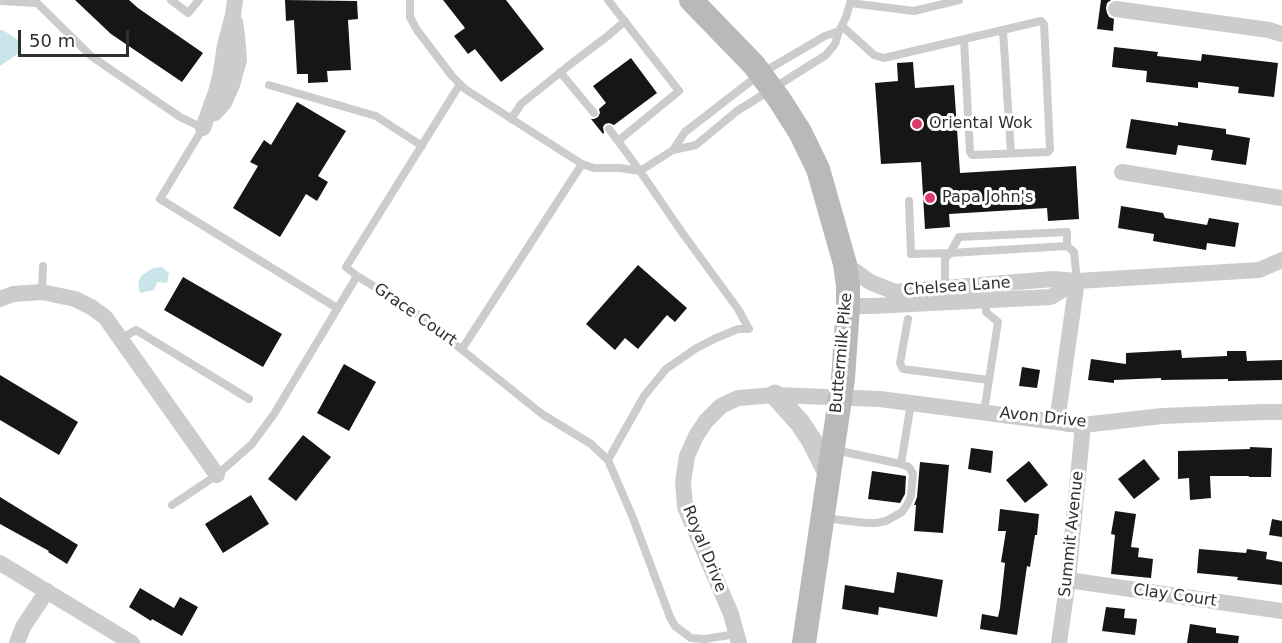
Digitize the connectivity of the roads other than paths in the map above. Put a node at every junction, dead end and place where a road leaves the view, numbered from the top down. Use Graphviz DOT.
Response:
graph roads {
  1 [pos="171,0"];
  2 [pos="199,0"];
  3 [pos="410,0"];
  4 [pos="608,0"];
  5 [pos="691,0"];
  6 [pos="959,0"];
  7 [pos="0,1"];
  8 [pos="851,1"];
  9 [pos="35,2"];
  10 [pos="935,3"];
  11 [pos="888,4"];
  12 [pos="234,8"];
  13 [pos="1116,9"];
  14 [pos="625,21"];
  15 [pos="841,28"];
  16 [pos="1004,31"];
  17 [pos="1282,34"];
  18 [pos="964,40"];
  19 [pos="560,72"];
  20 [pos="766,82"];
  21 [pos="460,84"];
  22 [pos="269,85"];
  23 [pos="594,112"];
  24 [pos="511,119"];
  25 [pos="203,128"];
  26 [pos="609,129"];
  27 [pos="618,141"];
  28 [pos="422,146"];
  29 [pos="673,150"];
  30 [pos="1011,153"];
  31 [pos="582,164"];
  32 [pos="640,171"];
  33 [pos="1122,172"];
  34 [pos="1282,198"];
  35 [pos="909,201"];
  36 [pos="1067,246"];
  37 [pos="950,253"];
  38 [pos="1282,260"];
  39 [pos="845,264"];
  40 [pos="42,266"];
  41 [pos="357,276"];
  42 [pos="1077,281"];
  43 [pos="945,288"];
  44 [pos="42,292"];
  45 [pos="0,299"];
  46 [pos="986,300"];
  47 [pos="848,306"];
  48 [pos="337,308"];
  49 [pos="908,319"];
  50 [pos="121,339"];
  51 [pos="462,349"];
  52 [pos="989,380"];
  53 [pos="775,395"];
  54 [pos="840,397"];
  55 [pos="249,399"];
  56 [pos="911,403"];
  57 [pos="984,412"];
  58 [pos="1282,412"];
  59 [pos="1057,422"];
  60 [pos="1083,424"];
  61 [pos="824,447"];
  62 [pos="608,460"];
  63 [pos="901,464"];
  64 [pos="217,475"];
  65 [pos="172,505"];
  66 [pos="823,518"];
  67 [pos="0,563"];
  68 [pos="1068,580"];
  69 [pos="47,591"];
  70 [pos="1282,611"];
  71 [pos="737,638"];
  72 [pos="17,643"];
  73 [pos="132,643"];
  74 [pos="804,643"];
  75 [pos="1059,643"];
  1 -- 2 [label="lane"];
  3 -- 21 [label="lane"];
  4 -- 14 [label="lane"];
  5 -- 20 [label="main road, Buttermilk Pike"];
  6 -- 10 [label="lane"];
  7 -- 9 [label="lane"];
  8 -- 11 [label="lane"];
  8 -- 15 [label="lane"];
  9 -- 25 [label="lane"];
  10 -- 11 [label="lane"];
  12 -- 25 [label="street"];
  13 -- 17 [label="street"];
  14 -- 19 [label="lane"];
  14 -- 27 [label="lane"];
  15 -- 18 [label="lane"];
  15 -- 20 [label="lane"];
  15 -- 20 [label="lane"];
  16 -- 18 [label="lane"];
  16 -- 30 [label="lane"];
  16 -- 30 [label="lane"];
  18 -- 30 [label="lane"];
  19 -- 23 [label="lane"];
  19 -- 24 [label="lane"];
  20 -- 29 [label="lane"];
  20 -- 29 [label="lane"];
  20 -- 39 [label="main road, Buttermilk Pike"];
  21 -- 24 [label="lane"];
  21 -- 28 [label="lane"];
  22 -- 28 [label="lane"];
  24 -- 31 [label="lane"];
  25 -- 48 [label="lane"];
  26 -- 27 [label="lane"];
  27 -- 32 [label="lane"];
  28 -- 41 [label="lane"];
  29 -- 32 [label="lane"];
  31 -- 32 [label="lane"];
  31 -- 51 [label="lane"];
  32 -- 62 [label="lane"];
  33 -- 34 [label="street"];
  35 -- 37 [label="lane"];
  36 -- 37 [label="lane"];
  36 -- 37 [label="lane"];
  36 -- 42 [label="lane"];
  37 -- 43 [label="lane"];
  38 -- 42 [label="street, Chelsea Lane"];
  39 -- 43 [label="street, Chelsea Lane"];
  39 -- 47 [label="main road, Buttermilk Pike"];
  40 -- 44 [label="lane"];
  41 -- 48 [label="lane, Grace Court"];
  41 -- 51 [label="lane, Grace Court"];
  42 -- 43 [label="street, Chelsea Lane"];
  42 -- 46 [label="street, Chelsea Lane"];
  42 -- 59 [label="street"];
  44 -- 45 [label="street"];
  44 -- 50 [label="street"];
  46 -- 47 [label="street, Chelsea Lane"];
  46 -- 52 [label="lane"];
  47 -- 54 [label="main road, Buttermilk Pike"];
  48 -- 64 [label="lane, Grace Court"];
  49 -- 52 [label="lane"];
  50 -- 55 [label="lane"];
  50 -- 64 [label="street"];
  51 -- 62 [label="lane, Grace Court"];
  52 -- 57 [label="lane"];
  53 -- 54 [label="street, Royal Drive"];
  53 -- 61 [label="street"];
  53 -- 71 [label="street, Royal Drive"];
  54 -- 56 [label="street, Avon Drive"];
  54 -- 61 [label="main road, Buttermilk Pike"];
  56 -- 57 [label="street, Avon Drive"];
  56 -- 63 [label="lane"];
  57 -- 59 [label="street, Avon Drive"];
  58 -- 60 [label="street, Avon Drive"];
  59 -- 60 [label="street, Avon Drive"];
  60 -- 68 [label="street, Summit Avenue"];
  61 -- 63 [label="lane"];
  61 -- 66 [label="main road, Buttermilk Pike"];
  62 -- 71 [label="lane"];
  63 -- 66 [label="lane"];
  64 -- 65 [label="lane, Grace Court"];
  66 -- 74 [label="main road, Buttermilk Pike"];
  67 -- 69 [label="street"];
  68 -- 70 [label="street, Clay Court"];
  68 -- 75 [label="street, Summit Avenue"];
  69 -- 72 [label="street"];
  69 -- 73 [label="street"];
}
